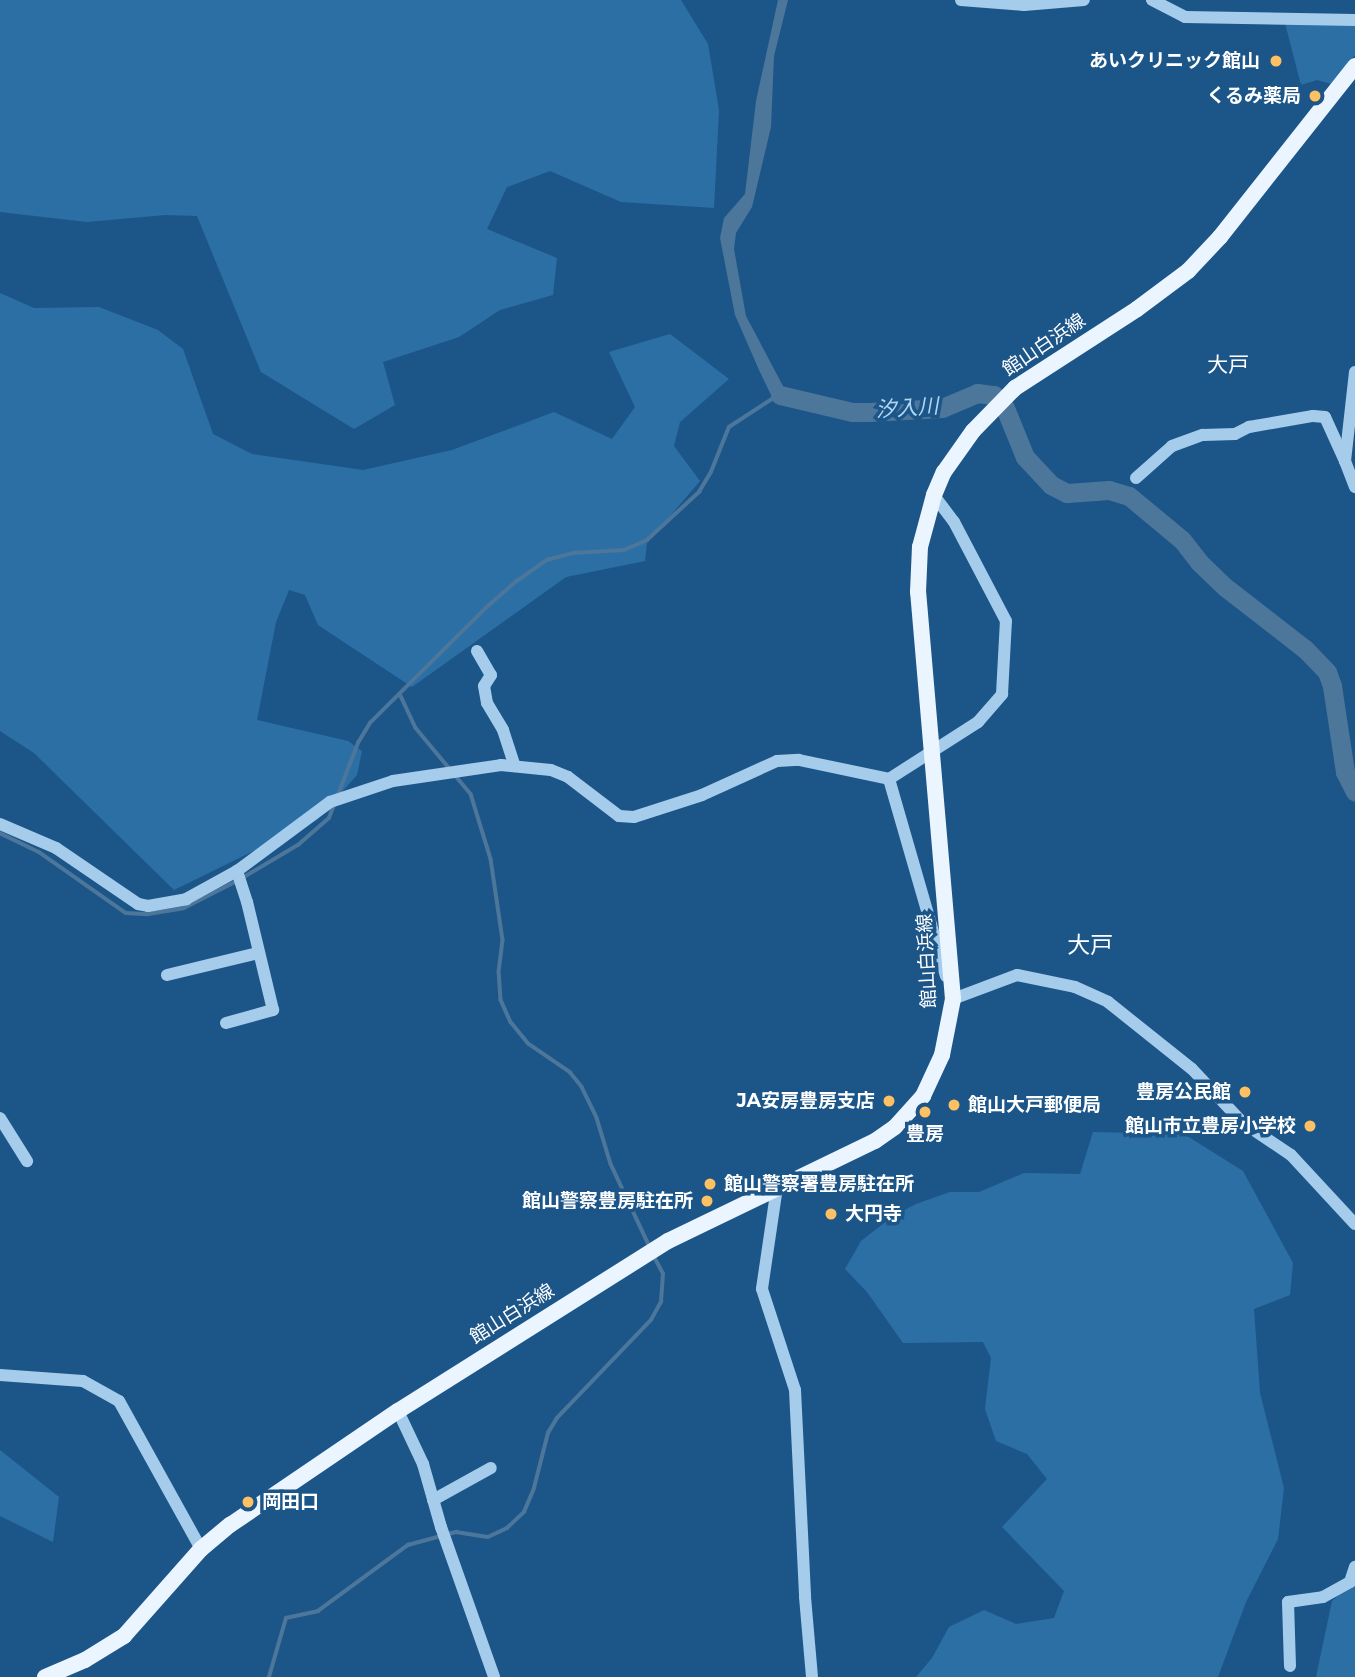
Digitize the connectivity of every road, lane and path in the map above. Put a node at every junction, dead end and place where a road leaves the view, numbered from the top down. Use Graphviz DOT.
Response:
graph roads {
  1 [pos="961,0"];
  2 [pos="1084,0"];
  3 [pos="1152,0"];
  4 [pos="1355,20"];
  5 [pos="1355,66"];
  6 [pos="1355,372"];
  7 [pos="1345,461"];
  8 [pos="1136,478"];
  9 [pos="1355,487"];
  10 [pos="933,495"];
  11 [pos="477,651"];
  12 [pos="932,752"];
  13 [pos="514,766"];
  14 [pos="889,779"];
  15 [pos="0,824"];
  16 [pos="239,879"];
  17 [pos="258,953"];
  18 [pos="167,975"];
  19 [pos="953,999"];
  20 [pos="226,1023"];
  21 [pos="0,1118"];
  22 [pos="27,1161"];
  23 [pos="777,1187"];
  24 [pos="1355,1224"];
  25 [pos="0,1375"];
  26 [pos="397,1411"];
  27 [pos="491,1468"];
  28 [pos="433,1500"];
  29 [pos="201,1549"];
  30 [pos="1355,1567"];
  31 [pos="1290,1666"];
  32 [pos="45,1677"];
  33 [pos="494,1677"];
  34 [pos="812,1677"];
  1 -- 2 [label="street"];
  3 -- 4 [label="street"];
  5 -- 10 [label="main road, 館山白浜線"];
  6 -- 7 [label="street"];
  7 -- 8 [label="street"];
  7 -- 9 [label="street"];
  10 -- 12 [label="main road, 館山白浜線"];
  10 -- 12 [label="street"];
  11 -- 13 [label="street"];
  12 -- 14 [label="street"];
  12 -- 19 [label="main road, 館山白浜線"];
  13 -- 14 [label="street"];
  13 -- 16 [label="street"];
  14 -- 19 [label="street"];
  15 -- 16 [label="street"];
  16 -- 17 [label="street"];
  17 -- 18 [label="street"];
  17 -- 20 [label="street"];
  19 -- 23 [label="main road, 館山白浜線"];
  19 -- 24 [label="street"];
  21 -- 22 [label="street"];
  23 -- 26 [label="main road, 館山白浜線"];
  23 -- 34 [label="street"];
  25 -- 29 [label="street"];
  26 -- 28 [label="street"];
  26 -- 29 [label="main road, 館山白浜線"];
  27 -- 28 [label="street"];
  28 -- 33 [label="street"];
  29 -- 32 [label="main road, 館山白浜線"];
  30 -- 31 [label="street"];
}
